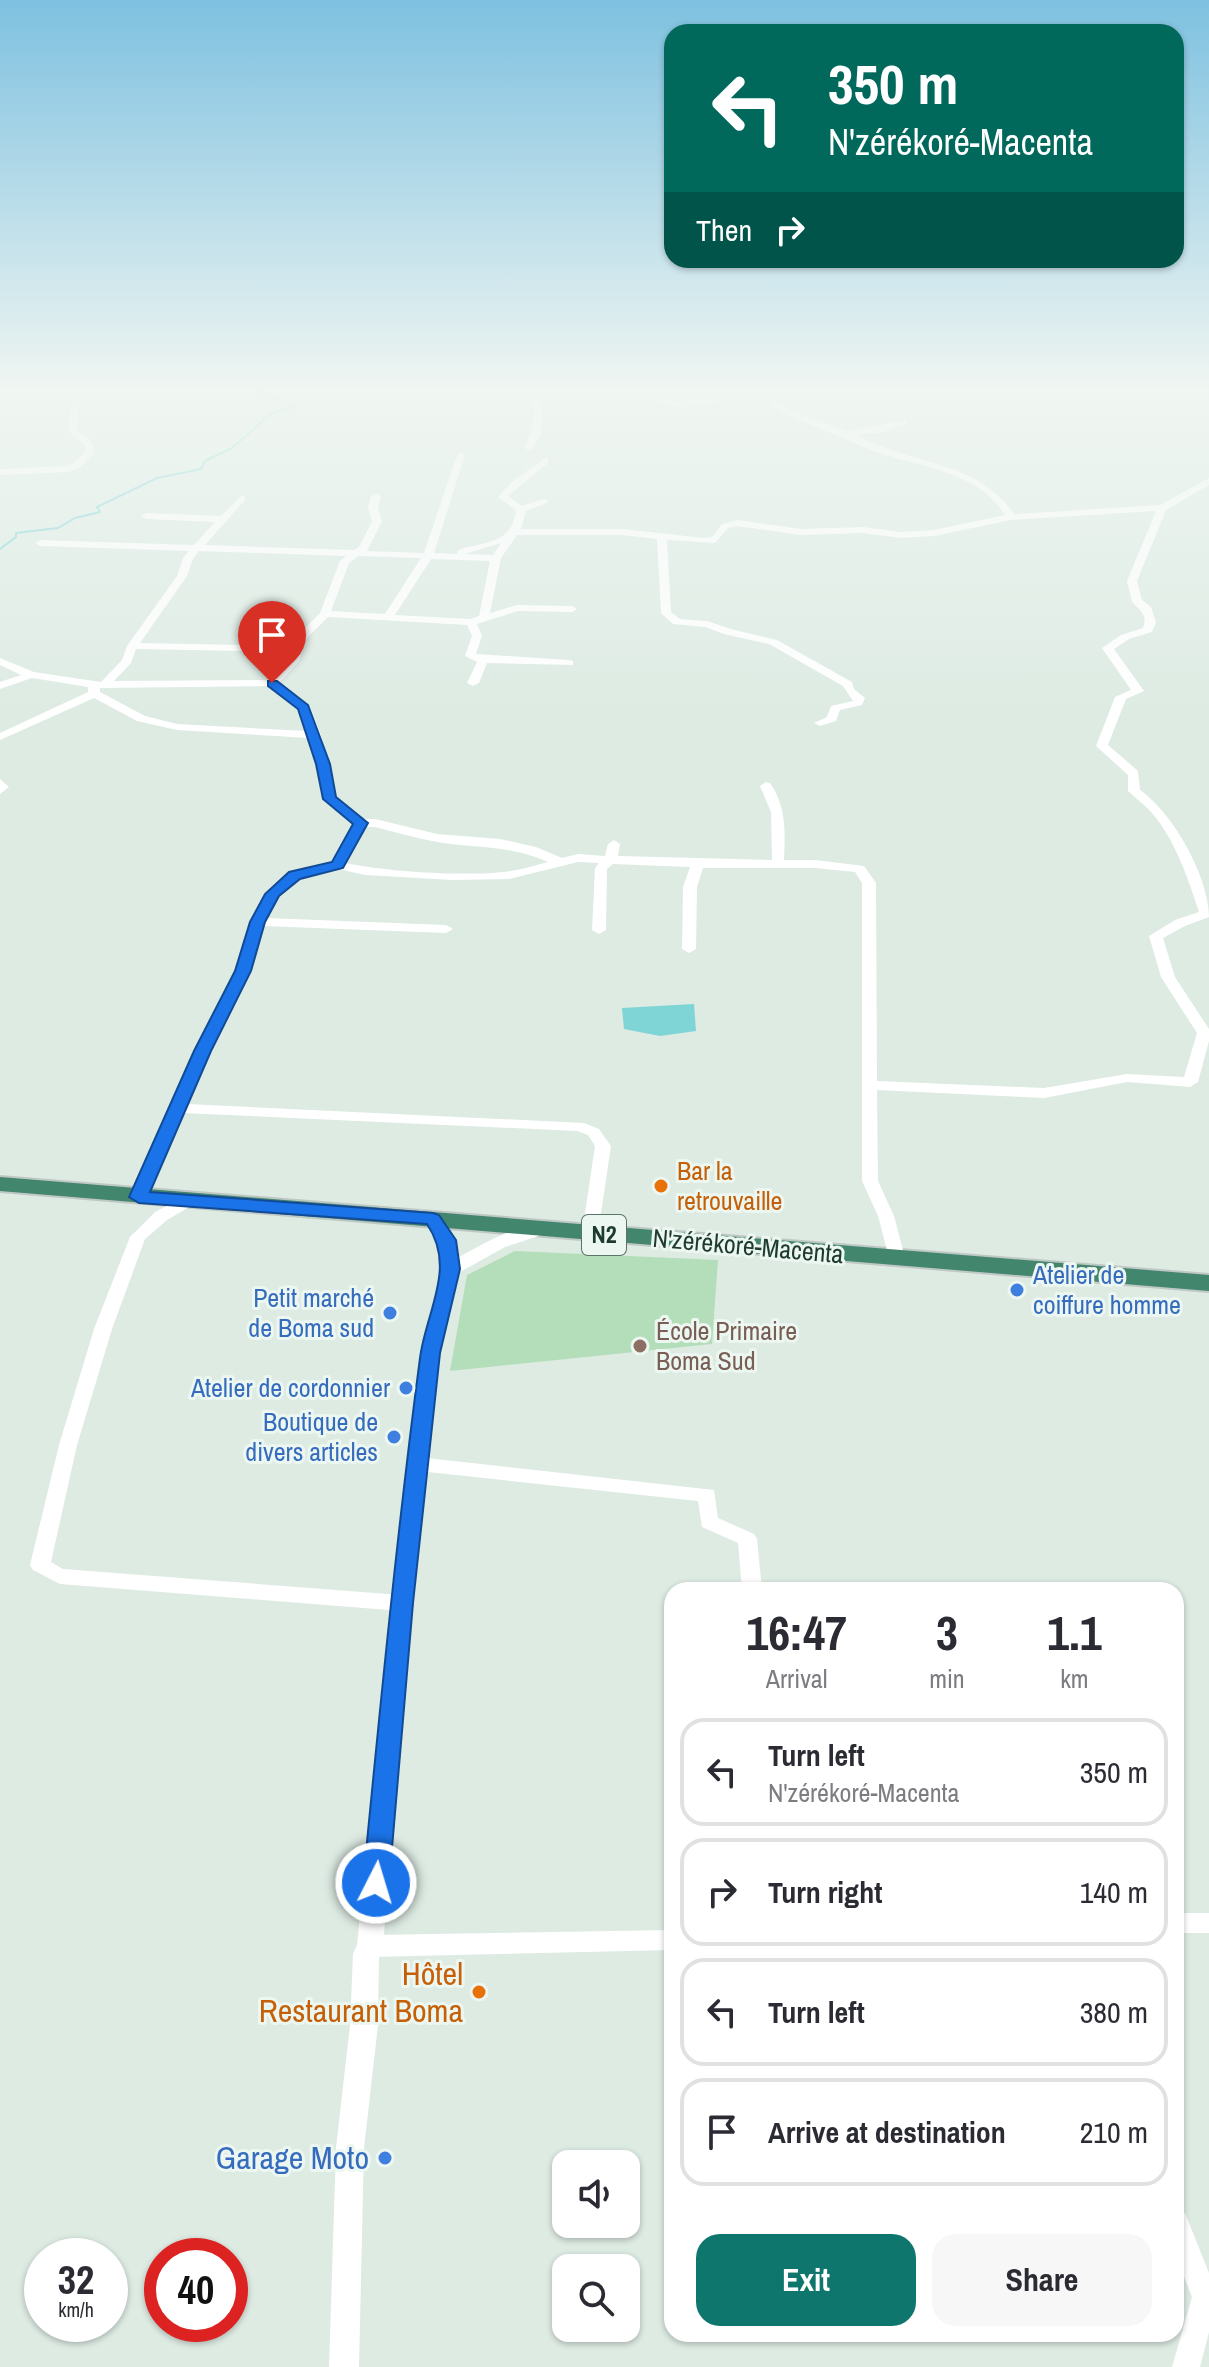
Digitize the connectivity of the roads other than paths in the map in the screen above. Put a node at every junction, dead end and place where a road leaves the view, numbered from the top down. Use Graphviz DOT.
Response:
graph roads {
  1 [pos="242,498"];
  2 [pos="375,498"];
  3 [pos="447,498"];
  4 [pos="505,498"];
  5 [pos="999,498"];
  6 [pos="1179,498"];
  7 [pos="544,502"];
  8 [pos="1162,508"];
  9 [pos="521,509"];
  10 [pos="146,516"];
  11 [pos="1011,517"];
  12 [pos="221,519"];
  13 [pos="510,535"];
  14 [pos="662,537"];
  15 [pos="40,543"];
  16 [pos="198,547"];
  17 [pos="358,553"];
  18 [pos="428,555"];
  19 [pos="447,556"];
  20 [pos="496,558"];
  21 [pos="572,609"];
  22 [pos="325,614"];
  23 [pos="388,618"];
  24 [pos="484,619"];
  25 [pos="471,622"];
  26 [pos="132,646"];
  27 [pos="298,649"];
  28 [pos="483,660"];
  29 [pos="0,661"];
  30 [pos="569,663"];
  31 [pos="31,675"];
  32 [pos="272,683"];
  33 [pos="473,683"];
  34 [pos="0,686"];
  35 [pos="98,688"];
  36 [pos="820,723"];
  37 [pos="315,735"];
  38 [pos="0,737"];
  39 [pos="0,783"];
  40 [pos="766,786"];
  41 [pos="0,790"];
  42 [pos="361,823"];
  43 [pos="614,844"];
  44 [pos="611,859"];
  45 [pos="560,862"];
  46 [pos="778,863"];
  47 [pos="698,864"];
  48 [pos="338,865"];
  49 [pos="258,922"];
  50 [pos="446,929"];
  51 [pos="599,930"];
  52 [pos="689,949"];
  53 [pos="869,1085"];
  54 [pos="179,1108"];
  55 [pos="0,1184"];
  56 [pos="139,1197"];
  57 [pos="190,1199"];
  58 [pos="433,1219"];
  59 [pos="541,1229"];
  60 [pos="590,1233"];
  61 [pos="897,1258"];
  62 [pos="451,1269"];
  63 [pos="1209,1283"];
  64 [pos="418,1464"];
  65 [pos="751,1582"];
  66 [pos="401,1603"];
  67 [pos="1184,1923"];
  68 [pos="1209,1923"];
  69 [pos="664,1940"];
  70 [pos="370,1946"];
  71 [pos="1184,2243"];
  72 [pos="344,2367"];
  73 [pos="1186,2367"];
  1 -- 12 [label="street"];
  2 -- 17 [label="street"];
  3 -- 18 [label="street"];
  4 -- 9 [label="street"];
  5 -- 11 [label="street"];
  6 -- 8 [label="street"];
  7 -- 9 [label="street"];
  8 -- 11 [label="street"];
  8 -- 53 [label="street"];
  9 -- 13 [label="street"];
  10 -- 12 [label="street"];
  11 -- 14 [label="street"];
  12 -- 16 [label="street"];
  13 -- 14 [label="street"];
  13 -- 19 [label="street"];
  13 -- 20 [label="street"];
  14 -- 36 [label="street"];
  15 -- 16 [label="street"];
  16 -- 17 [label="street"];
  16 -- 26 [label="street"];
  17 -- 18 [label="street"];
  17 -- 22 [label="street"];
  18 -- 19 [label="street"];
  18 -- 23 [label="street"];
  19 -- 20 [label="street"];
  20 -- 24 [label="street"];
  21 -- 24 [label="street"];
  22 -- 23 [label="street"];
  22 -- 27 [label="street"];
  23 -- 25 [label="street"];
  24 -- 25 [label="street"];
  25 -- 28 [label="street"];
  26 -- 27 [label="street"];
  26 -- 35 [label="street"];
  27 -- 32 [label="street"];
  28 -- 30 [label="street"];
  28 -- 33 [label="street"];
  29 -- 31 [label="street"];
  31 -- 34 [label="street"];
  31 -- 35 [label="street"];
  32 -- 35 [label="street"];
  32 -- 37 [label="street"];
  35 -- 37 [label="street"];
  35 -- 38 [label="street"];
  37 -- 42 [label="street"];
  39 -- 41 [label="street"];
  40 -- 46 [label="street"];
  42 -- 45 [label="street"];
  42 -- 48 [label="street"];
  43 -- 44 [label="street"];
  44 -- 45 [label="street"];
  44 -- 47 [label="street"];
  44 -- 51 [label="street"];
  45 -- 48 [label="street"];
  46 -- 47 [label="street"];
  46 -- 53 [label="street"];
  47 -- 52 [label="street"];
  48 -- 49 [label="street"];
  49 -- 50 [label="street"];
  49 -- 54 [label="street"];
  53 -- 61 [label="street"];
  54 -- 56 [label="street"];
  54 -- 60 [label="street"];
  55 -- 56 [label="highway, N'zérékoré-Macenta / N2"];
  56 -- 57 [label="highway, N'zérékoré-Macenta / N2"];
  57 -- 58 [label="highway, N'zérékoré-Macenta / N2"];
  57 -- 66 [label="street"];
  58 -- 59 [label="highway, N'zérékoré-Macenta / N2"];
  58 -- 62 [label="street"];
  59 -- 60 [label="highway, N'zérékoré-Macenta / N2"];
  59 -- 62 [label="street"];
  60 -- 61 [label="highway, N'zérékoré-Macenta / N2"];
  61 -- 63 [label="highway, N'zérékoré-Macenta / N2"];
  62 -- 64 [label="street"];
  64 -- 65 [label="street"];
  64 -- 66 [label="street"];
  66 -- 70 [label="street"];
  67 -- 68 [label="street"];
  69 -- 70 [label="street"];
  70 -- 72 [label="street"];
  71 -- 73 [label="street"];
}
